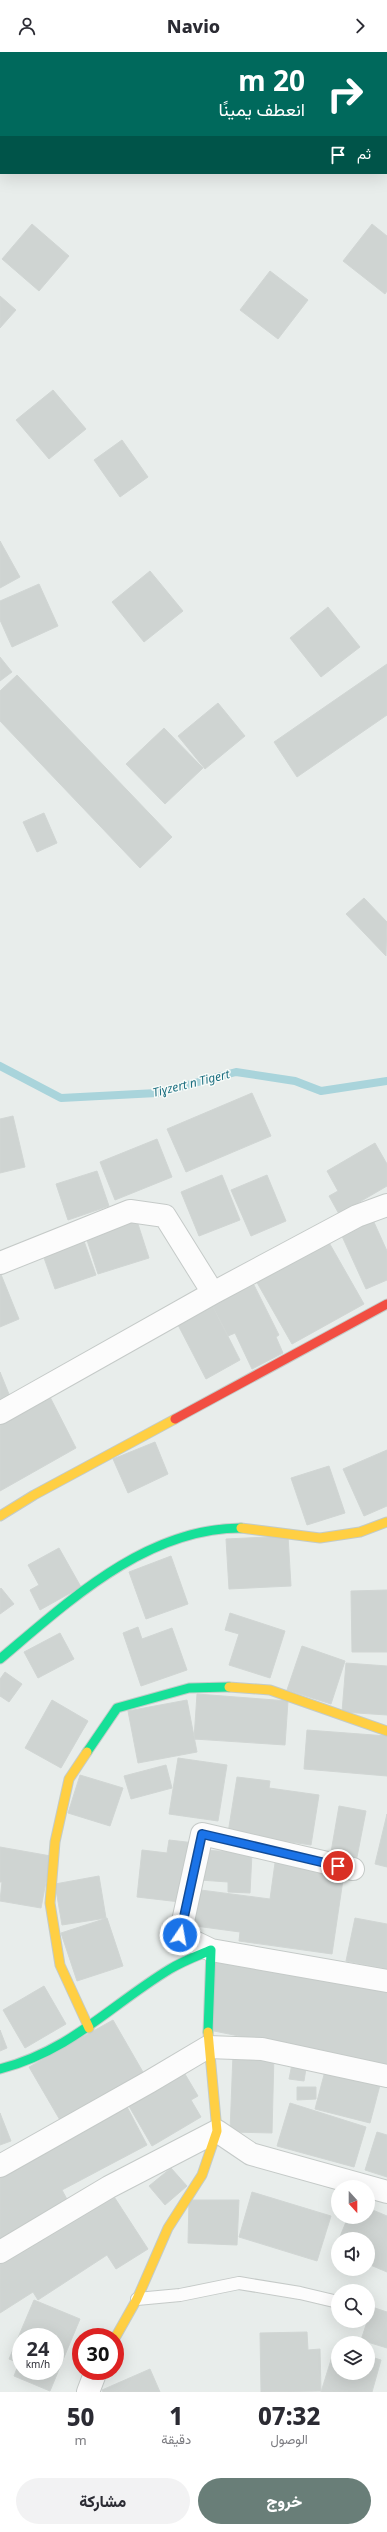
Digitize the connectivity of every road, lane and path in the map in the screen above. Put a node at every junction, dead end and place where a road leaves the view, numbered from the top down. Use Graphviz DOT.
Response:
graph roads {
  1 [pos="387,1205"];
  2 [pos="0,1264"];
  3 [pos="213,1293"];
  4 [pos="387,1304"];
  5 [pos="0,1413"];
  6 [pos="0,1516"];
  7 [pos="387,1522"];
  8 [pos="0,1659"];
  9 [pos="387,1731"];
  10 [pos="353,1869"];
  11 [pos="210,1950"];
  12 [pos="387,1981"];
  13 [pos="89,2028"];
  14 [pos="208,2047"];
  15 [pos="0,2069"];
  16 [pos="387,2076"];
  17 [pos="217,2131"];
  18 [pos="0,2166"];
  19 [pos="387,2192"];
  20 [pos="0,2252"];
  21 [pos="137,2299"];
  22 [pos="331,2301"];
  23 [pos="121,2328"];
  24 [pos="93,2380"];
  25 [pos="88,2392"];
  1 -- 3 [label="street"];
  2 -- 3 [label="street"];
  3 -- 5 [label="street"];
  4 -- 6 [label="street"];
  7 -- 8 [label="street"];
  9 -- 13 [label="street"];
  10 -- 11 [label="street"];
  11 -- 12 [label="street"];
  11 -- 13 [label="street"];
  11 -- 14 [label="street"];
  13 -- 15 [label="street"];
  14 -- 16 [label="street"];
  14 -- 17 [label="street"];
  14 -- 18 [label="street"];
  17 -- 19 [label="street"];
  17 -- 20 [label="street"];
  17 -- 21 [label="street"];
  21 -- 22 [label="lane"];
  21 -- 23 [label="street"];
  24 -- 25 [label="street"];
}
